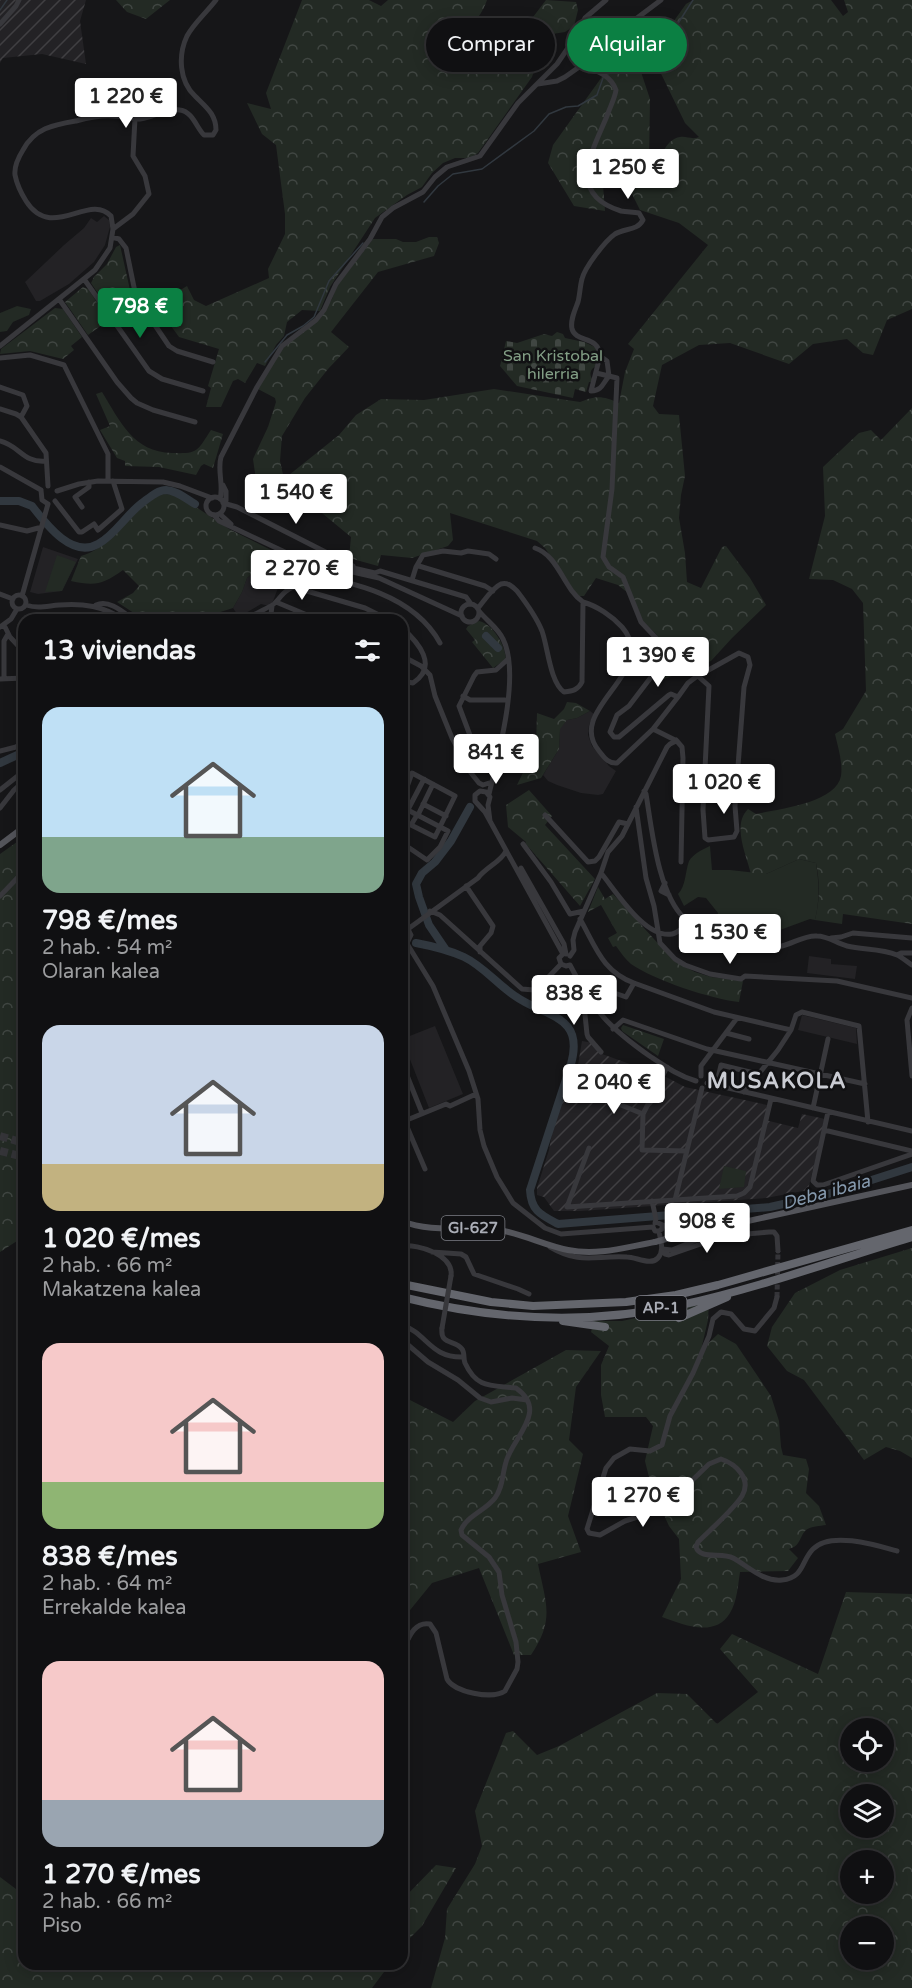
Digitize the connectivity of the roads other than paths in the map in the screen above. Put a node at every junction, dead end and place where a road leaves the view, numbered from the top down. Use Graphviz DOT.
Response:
graph roads {
  1 [pos="19,0"];
  2 [pos="216,0"];
  3 [pos="606,0"];
  4 [pos="661,0"];
  5 [pos="637,18"];
  6 [pos="0,24"];
  7 [pos="572,72"];
  8 [pos="600,72"];
  9 [pos="538,84"];
  10 [pos="135,118"];
  11 [pos="113,229"];
  12 [pos="112,237"];
  13 [pos="84,279"];
  14 [pos="59,299"];
  15 [pos="0,346"];
  16 [pos="600,356"];
  17 [pos="0,358"];
  18 [pos="213,362"];
  19 [pos="596,373"];
  20 [pos="609,376"];
  21 [pos="0,387"];
  22 [pos="203,391"];
  23 [pos="0,409"];
  24 [pos="21,417"];
  25 [pos="195,422"];
  26 [pos="0,441"];
  27 [pos="46,461"];
  28 [pos="0,467"];
  29 [pos="110,481"];
  30 [pos="89,482"];
  31 [pos="48,486"];
  32 [pos="41,490"];
  33 [pos="57,491"];
  34 [pos="194,492"];
  35 [pos="212,498"];
  36 [pos="55,501"];
  37 [pos="222,501"];
  38 [pos="48,504"];
  39 [pos="207,504"];
  40 [pos="82,507"];
  41 [pos="217,514"];
  42 [pos="0,525"];
  43 [pos="42,526"];
  44 [pos="535,548"];
  45 [pos="496,559"];
  46 [pos="416,567"];
  47 [pos="363,570"];
  48 [pos="371,574"];
  49 [pos="412,580"];
  50 [pos="364,586"];
  51 [pos="293,587"];
  52 [pos="493,591"];
  53 [pos="0,594"];
  54 [pos="21,596"];
  55 [pos="13,599"];
  56 [pos="583,602"];
  57 [pos="274,604"];
  58 [pos="471,604"];
  59 [pos="26,605"];
  60 [pos="99,607"];
  61 [pos="17,609"];
  62 [pos="478,612"];
  63 [pos="115,614"];
  64 [pos="125,614"];
  65 [pos="254,614"];
  66 [pos="270,614"];
  67 [pos="303,614"];
  68 [pos="377,614"];
  69 [pos="462,614"];
  70 [pos="2,626"];
  71 [pos="8,634"];
  72 [pos="408,634"];
  73 [pos="440,643"];
  74 [pos="18,645"];
  75 [pos="408,660"];
  76 [pos="507,660"];
  77 [pos="424,670"];
  78 [pos="699,677"];
  79 [pos="18,678"];
  80 [pos="2,679"];
  81 [pos="408,682"];
  82 [pos="463,696"];
  83 [pos="678,697"];
  84 [pos="505,700"];
  85 [pos="653,729"];
  86 [pos="668,736"];
  87 [pos="677,741"];
  88 [pos="670,744"];
  89 [pos="18,746"];
  90 [pos="0,751"];
  91 [pos="493,762"];
  92 [pos="471,773"];
  93 [pos="18,776"];
  94 [pos="424,779"];
  95 [pos="489,783"];
  96 [pos="408,784"];
  97 [pos="433,784"];
  98 [pos="18,786"];
  99 [pos="0,790"];
  100 [pos="644,791"];
  101 [pos="484,792"];
  102 [pos="423,804"];
  103 [pos="488,805"];
  104 [pos="481,807"];
  105 [pos="636,807"];
  106 [pos="0,808"];
  107 [pos="408,810"];
  108 [pos="417,815"];
  109 [pos="545,815"];
  110 [pos="446,816"];
  111 [pos="490,821"];
  112 [pos="628,823"];
  113 [pos="637,823"];
  114 [pos="440,827"];
  115 [pos="18,831"];
  116 [pos="608,842"];
  117 [pos="0,844"];
  118 [pos="523,844"];
  119 [pos="614,846"];
  120 [pos="408,847"];
  121 [pos="506,851"];
  122 [pos="681,862"];
  123 [pos="521,868"];
  124 [pos="601,873"];
  125 [pos="18,877"];
  126 [pos="466,886"];
  127 [pos="0,896"];
  128 [pos="439,905"];
  129 [pos="430,911"];
  130 [pos="584,911"];
  131 [pos="440,915"];
  132 [pos="580,920"];
  133 [pos="408,926"];
  134 [pos="688,926"];
  135 [pos="658,933"];
  136 [pos="830,938"];
  137 [pos="912,938"];
  138 [pos="408,948"];
  139 [pos="478,948"];
  140 [pos="912,953"];
  141 [pos="567,955"];
  142 [pos="897,955"];
  143 [pos="561,964"];
  144 [pos="570,965"];
  145 [pos="912,965"];
  146 [pos="634,983"];
  147 [pos="603,989"];
  148 [pos="585,993"];
  149 [pos="912,999"];
  150 [pos="911,1009"];
  151 [pos="737,1018"];
  152 [pos="613,1029"];
  153 [pos="792,1030"];
  154 [pos="726,1033"];
  155 [pos="910,1033"];
  156 [pos="748,1039"];
  157 [pos="828,1039"];
  158 [pos="714,1049"];
  159 [pos="601,1052"];
  160 [pos="768,1062"];
  161 [pos="667,1067"];
  162 [pos="820,1073"];
  163 [pos="758,1074"];
  164 [pos="912,1076"];
  165 [pos="408,1078"];
  166 [pos="718,1078"];
  167 [pos="698,1079"];
  168 [pos="865,1083"];
  169 [pos="705,1086"];
  170 [pos="744,1092"];
  171 [pos="476,1094"];
  172 [pos="571,1094"];
  173 [pos="771,1099"];
  174 [pos="813,1108"];
  175 [pos="422,1113"];
  176 [pos="828,1113"];
  177 [pos="643,1114"];
  178 [pos="408,1117"];
  179 [pos="868,1122"];
  180 [pos="408,1130"];
  181 [pos="824,1130"];
  182 [pos="912,1131"];
  183 [pos="590,1148"];
  184 [pos="687,1151"];
  185 [pos="912,1152"];
  186 [pos="425,1169"];
  187 [pos="912,1185"];
  188 [pos="675,1200"];
  189 [pos="652,1201"];
  190 [pos="408,1222"];
  191 [pos="657,1223"];
  192 [pos="734,1224"];
  193 [pos="912,1230"];
  194 [pos="912,1237"];
  195 [pos="543,1243"];
  196 [pos="408,1246"];
  197 [pos="662,1249"];
  198 [pos="432,1251"];
  199 [pos="778,1251"];
  200 [pos="408,1285"];
  201 [pos="744,1289"];
  202 [pos="528,1294"];
  203 [pos="777,1296"];
  204 [pos="408,1299"];
  205 [pos="547,1318"];
  206 [pos="679,1318"];
  207 [pos="408,1327"];
  208 [pos="605,1327"];
  209 [pos="408,1345"];
  210 [pos="463,1357"];
  211 [pos="527,1400"];
  212 [pos="897,1551"];
  213 [pos="408,1639"];
  1 -- 6 [label="street"];
  2 -- 10 [label="street"];
  3 -- 9 [label="street"];
  4 -- 5 [label="street"];
  7 -- 9 [label="street"];
  8 -- 16 [label="street"];
  9 -- 37 [label="street"];
  10 -- 11 [label="street"];
  10 -- 11 [label="street"];
  11 -- 12 [label="street"];
  12 -- 13 [label="street"];
  12 -- 18 [label="street"];
  13 -- 14 [label="street"];
  13 -- 22 [label="street"];
  14 -- 15 [label="street"];
  14 -- 25 [label="street"];
  16 -- 19 [label="street"];
  16 -- 20 [label="street"];
  17 -- 29 [label="street"];
  19 -- 20 [label="street"];
  19 -- 20 [label="street"];
  20 -- 83 [label="street"];
  21 -- 24 [label="street"];
  23 -- 24 [label="street"];
  24 -- 27 [label="street"];
  26 -- 27 [label="street"];
  27 -- 31 [label="street"];
  28 -- 32 [label="street"];
  29 -- 30 [label="street"];
  29 -- 34 [label="street"];
  29 -- 36 [label="street"];
  30 -- 33 [label="street"];
  30 -- 40 [label="street"];
  31 -- 32 [label="street"];
  31 -- 33 [label="street"];
  32 -- 38 [label="street"];
  33 -- 36 [label="street"];
  34 -- 35 [label="street"];
  34 -- 39 [label="street"];
  35 -- 37 [label="street"];
  35 -- 39 [label="street"];
  36 -- 38 [label="street"];
  37 -- 41 [label="street"];
  37 -- 47 [label="street"];
  38 -- 43 [label="street"];
  39 -- 41 [label="street"];
  41 -- 47 [label="street"];
  41 -- 48 [label="street"];
  42 -- 43 [label="street"];
  43 -- 54 [label="street"];
  44 -- 56 [label="street"];
  45 -- 46 [label="street"];
  46 -- 49 [label="street"];
  46 -- 52 [label="street"];
  47 -- 48 [label="street"];
  48 -- 49 [label="street"];
  48 -- 50 [label="street"];
  48 -- 69 [label="street"];
  49 -- 58 [label="street"];
  50 -- 51 [label="street"];
  50 -- 73 [label="street"];
  51 -- 57 [label="street"];
  51 -- 68 [label="street"];
  52 -- 56 [label="street"];
  52 -- 62 [label="street"];
  53 -- 55 [label="street"];
  54 -- 55 [label="street"];
  54 -- 59 [label="street"];
  55 -- 61 [label="street"];
  56 -- 85 [label="street"];
  57 -- 65 [label="street"];
  57 -- 66 [label="street"];
  57 -- 67 [label="street"];
  58 -- 62 [label="street"];
  58 -- 69 [label="street"];
  59 -- 60 [label="street"];
  59 -- 61 [label="street"];
  60 -- 63 [label="street"];
  60 -- 64 [label="street"];
  61 -- 70 [label="street"];
  62 -- 69 [label="street"];
  62 -- 76 [label="street"];
  62 -- 101 [label="street"];
  70 -- 71 [label="street"];
  71 -- 74 [label="street"];
  71 -- 80 [label="street"];
  72 -- 77 [label="street"];
  75 -- 77 [label="street"];
  76 -- 82 [label="street"];
  76 -- 84 [label="street"];
  77 -- 81 [label="street"];
  77 -- 92 [label="street"];
  78 -- 78 [label="street"];
  78 -- 83 [label="street"];
  79 -- 80 [label="street"];
  82 -- 84 [label="street"];
  82 -- 91 [label="street"];
  83 -- 85 [label="street"];
  84 -- 91 [label="street"];
  85 -- 86 [label="street"];
  86 -- 87 [label="street"];
  86 -- 88 [label="street"];
  87 -- 88 [label="street"];
  87 -- 122 [label="street"];
  88 -- 100 [label="street"];
  89 -- 90 [label="street"];
  91 -- 95 [label="street"];
  92 -- 95 [label="street"];
  92 -- 101 [label="street"];
  93 -- 99 [label="street"];
  94 -- 96 [label="street"];
  94 -- 97 [label="street"];
  94 -- 107 [label="street"];
  95 -- 101 [label="street"];
  97 -- 102 [label="street"];
  97 -- 110 [label="street"];
  98 -- 106 [label="street"];
  100 -- 105 [label="street"];
  100 -- 134 [label="street"];
  101 -- 103 [label="street"];
  101 -- 104 [label="street"];
  102 -- 108 [label="street"];
  102 -- 110 [label="street"];
  103 -- 104 [label="street"];
  103 -- 111 [label="street"];
  104 -- 111 [label="street"];
  105 -- 112 [label="street"];
  105 -- 113 [label="street"];
  107 -- 108 [label="street"];
  108 -- 114 [label="street"];
  108 -- 114 [label="street"];
  109 -- 116 [label="street"];
  110 -- 114 [label="street"];
  111 -- 121 [label="street"];
  112 -- 113 [label="street"];
  112 -- 116 [label="street"];
  112 -- 119 [label="street"];
  113 -- 135 [label="street"];
  114 -- 120 [label="street"];
  115 -- 117 [label="main road"];
  116 -- 119 [label="street"];
  118 -- 130 [label="street"];
  119 -- 124 [label="street"];
  121 -- 126 [label="street"];
  121 -- 141 [label="street"];
  123 -- 141 [label="street"];
  124 -- 130 [label="street"];
  124 -- 135 [label="street"];
  125 -- 127 [label="street"];
  126 -- 128 [label="street"];
  126 -- 139 [label="street"];
  128 -- 129 [label="street"];
  128 -- 131 [label="street"];
  129 -- 131 [label="street"];
  129 -- 133 [label="street"];
  130 -- 132 [label="street"];
  131 -- 139 [label="street"];
  132 -- 141 [label="street"];
  132 -- 146 [label="street"];
  134 -- 135 [label="street"];
  134 -- 136 [label="street"];
  135 -- 149 [label="street"];
  136 -- 137 [label="street"];
  136 -- 142 [label="street"];
  138 -- 171 [label="street"];
  139 -- 143 [label="street"];
  140 -- 142 [label="street"];
  141 -- 143 [label="street"];
  141 -- 144 [label="street"];
  142 -- 145 [label="street"];
  143 -- 144 [label="street"];
  144 -- 148 [label="street"];
  146 -- 147 [label="street"];
  146 -- 151 [label="street"];
  148 -- 152 [label="street"];
  148 -- 159 [label="street"];
  150 -- 155 [label="street"];
  151 -- 153 [label="street"];
  151 -- 154 [label="street"];
  152 -- 158 [label="street"];
  152 -- 161 [label="street"];
  153 -- 160 [label="street"];
  153 -- 168 [label="street"];
  154 -- 156 [label="street"];
  154 -- 158 [label="street"];
  155 -- 164 [label="street"];
  157 -- 162 [label="street"];
  158 -- 160 [label="street"];
  158 -- 167 [label="street"];
  160 -- 162 [label="street"];
  160 -- 163 [label="street"];
  161 -- 167 [label="street"];
  161 -- 177 [label="street"];
  162 -- 168 [label="street"];
  162 -- 174 [label="street"];
  163 -- 166 [label="street"];
  163 -- 170 [label="street"];
  165 -- 175 [label="street"];
  167 -- 169 [label="street"];
  167 -- 169 [label="street"];
  168 -- 179 [label="street"];
  169 -- 170 [label="street"];
  169 -- 184 [label="street"];
  170 -- 173 [label="street"];
  171 -- 175 [label="street"];
  171 -- 191 [label="street"];
  172 -- 177 [label="street"];
  173 -- 174 [label="street"];
  173 -- 188 [label="street"];
  174 -- 176 [label="street"];
  175 -- 178 [label="street"];
  176 -- 179 [label="street"];
  176 -- 181 [label="street"];
  177 -- 184 [label="street"];
  179 -- 182 [label="street"];
  180 -- 186 [label="street"];
  181 -- 185 [label="street"];
  181 -- 185 [label="street"];
  183 -- 189 [label="street"];
  184 -- 188 [label="street"];
  187 -- 192 [label="main road, GI-627"];
  188 -- 189 [label="street"];
  189 -- 191 [label="street"];
  190 -- 195 [label="main road, GI-627"];
  191 -- 192 [label="street"];
  191 -- 197 [label="street"];
  192 -- 195 [label="main road, GI-627, bridge"];
  192 -- 197 [label="street"];
  193 -- 200 [label="highway, AP-1"];
  194 -- 201 [label="highway, AP-1"];
  195 -- 197 [label="street"];
  196 -- 198 [label="street"];
  197 -- 199 [label="street"];
  198 -- 202 [label="street"];
  198 -- 210 [label="street, bridge"];
  201 -- 205 [label="highway, AP-1"];
  201 -- 206 [label="highway"];
  203 -- 212 [label="street"];
  204 -- 205 [label="highway, AP-1"];
  205 -- 208 [label="highway"];
  207 -- 210 [label="street"];
  209 -- 211 [label="street"];
  210 -- 211 [label="street"];
  211 -- 213 [label="street"];
}
